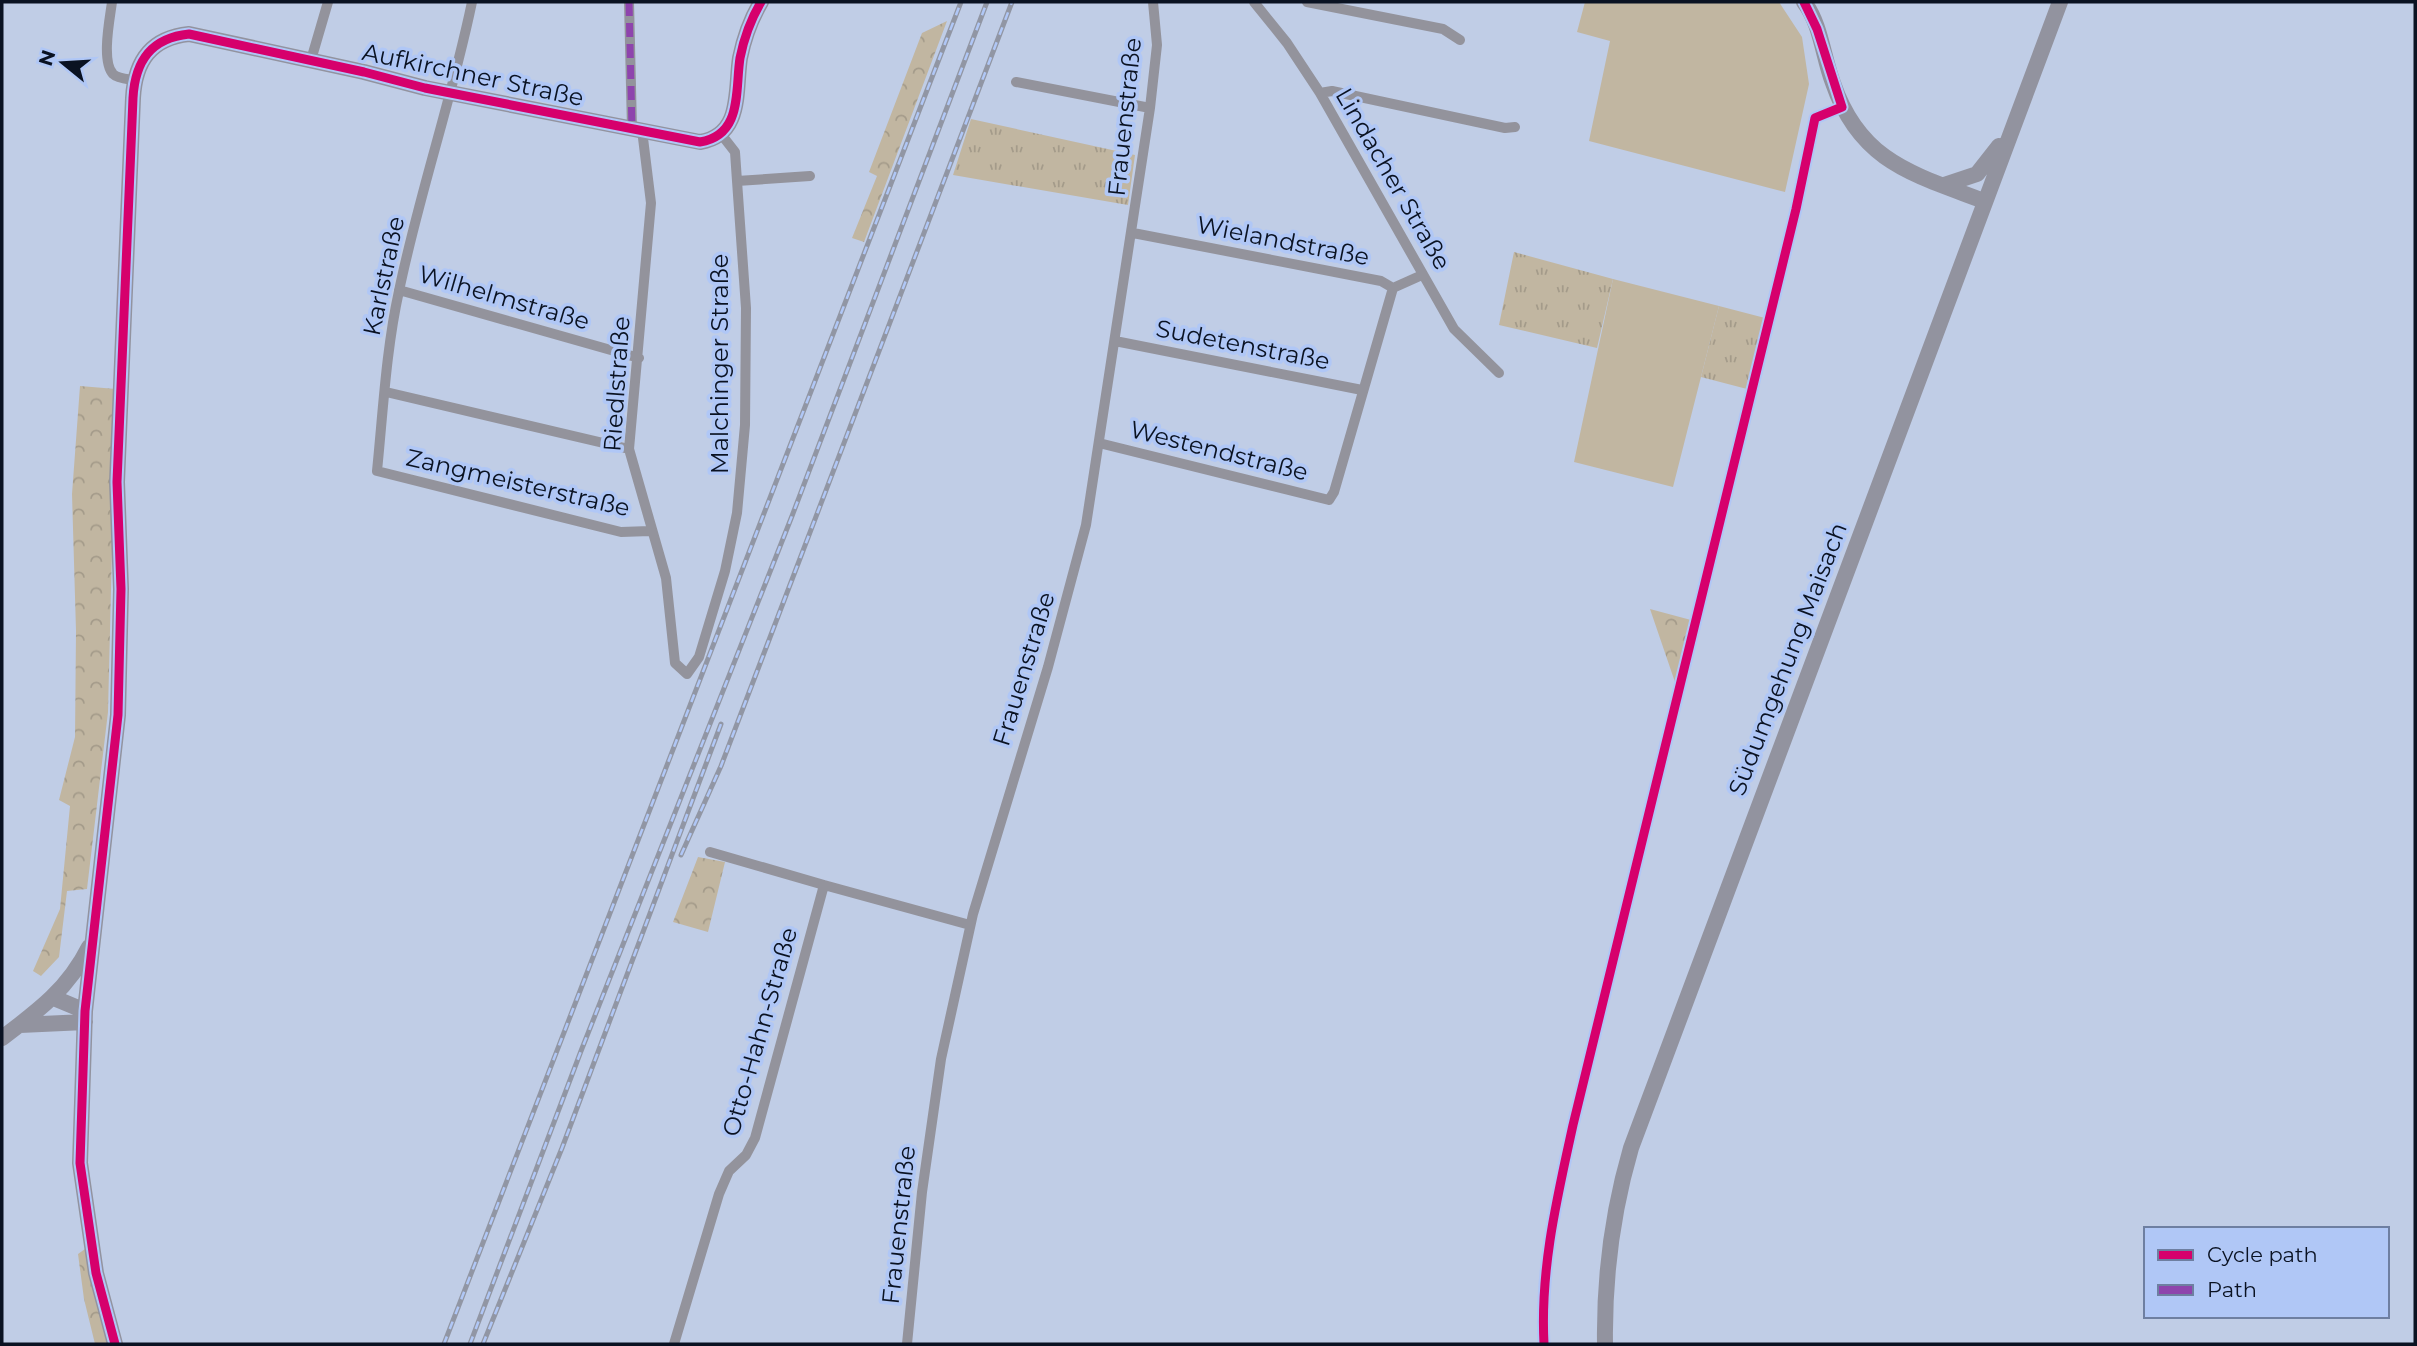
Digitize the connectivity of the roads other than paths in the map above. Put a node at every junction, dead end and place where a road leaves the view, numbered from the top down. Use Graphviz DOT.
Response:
graph roads {
  1 [pos="112,2"];
  2 [pos="328,2"];
  3 [pos="472,2"];
  4 [pos="629,2"];
  5 [pos="761,2"];
  6 [pos="1153,2"];
  7 [pos="1254,2"];
  8 [pos="1307,2"];
  9 [pos="1804,2"];
  10 [pos="2060,2"];
  11 [pos="1460,40"];
  12 [pos="311,60"];
  13 [pos="134,80"];
  14 [pos="1016,82"];
  15 [pos="451,93"];
  16 [pos="1320,93"];
  17 [pos="1150,108"];
  18 [pos="1515,127"];
  19 [pos="2012,127"];
  20 [pos="637,129"];
  21 [pos="721,134"];
  22 [pos="810,176"];
  23 [pos="737,181"];
  24 [pos="1944,185"];
  25 [pos="1984,201"];
  26 [pos="1133,233"];
  27 [pos="1422,275"];
  28 [pos="1393,288"];
  29 [pos="399,290"];
  30 [pos="1115,341"];
  31 [pos="639,358"];
  32 [pos="1499,373"];
  33 [pos="1362,390"];
  34 [pos="386,393"];
  35 [pos="1099,443"];
  36 [pos="629,449"];
  37 [pos="377,471"];
  38 [pos="650,531"];
  39 [pos="687,674"];
  40 [pos="710,852"];
  41 [pos="824,885"];
  42 [pos="970,925"];
  43 [pos="93,939"];
  44 [pos="54,998"];
  45 [pos="85,1016"];
  46 [pos="20,1025"];
  47 [pos="2,1038"];
  48 [pos="115,1344"];
  49 [pos="674,1344"];
  50 [pos="906,1344"];
  51 [pos="1605,1344"];
  1 -- 13 [label="street"];
  2 -- 12 [label="street"];
  3 -- 15 [label="street, Karlstraße"];
  4 -- 20 [label="street, Riedlstraße"];
  5 -- 21 [label="street"];
  6 -- 17 [label="street, Frauenstraße"];
  7 -- 16 [label="street, Lindacher Straße"];
  8 -- 11 [label="street"];
  9 -- 24 [label="street"];
  10 -- 19 [label="street, Südumgehung Maisach"];
  12 -- 13 [label="street, Aufkirchner Straße"];
  12 -- 15 [label="street, Aufkirchner Straße"];
  13 -- 43 [label="street, Aufkirchner Straße"];
  14 -- 17 [label="street"];
  15 -- 20 [label="street, Aufkirchner Straße"];
  15 -- 29 [label="street, Karlstraße"];
  16 -- 18 [label="street"];
  16 -- 27 [label="street, Lindacher Straße"];
  17 -- 26 [label="street, Frauenstraße"];
  19 -- 24 [label="street"];
  19 -- 25 [label="street, Südumgehung Maisach"];
  20 -- 21 [label="street, Aufkirchner Straße"];
  20 -- 31 [label="street, Riedlstraße"];
  21 -- 23 [label="street, Malchinger Straße"];
  22 -- 23 [label="street"];
  23 -- 39 [label="street, Malchinger Straße"];
  24 -- 25 [label="street"];
  25 -- 51 [label="street, Südumgehung Maisach"];
  26 -- 28 [label="street, Wielandstraße"];
  26 -- 30 [label="street, Frauenstraße"];
  27 -- 28 [label="street, Wielandstraße"];
  27 -- 32 [label="street, Lindacher Straße"];
  28 -- 33 [label="street"];
  29 -- 31 [label="street, Wilhelmstraße"];
  29 -- 34 [label="street, Karlstraße"];
  30 -- 33 [label="street, Sudetenstraße"];
  30 -- 35 [label="street, Frauenstraße"];
  31 -- 36 [label="street, Riedlstraße"];
  33 -- 35 [label="street, Westendstraße"];
  34 -- 36 [label="street"];
  34 -- 37 [label="street, Karlstraße"];
  35 -- 42 [label="street, Frauenstraße"];
  36 -- 38 [label="street, Riedlstraße"];
  37 -- 38 [label="street, Zangmeisterstraße"];
  38 -- 39 [label="street, Riedlstraße"];
  40 -- 41 [label="street"];
  41 -- 42 [label="street"];
  41 -- 49 [label="street, Otto-Hahn-Straße"];
  42 -- 50 [label="street, Frauenstraße"];
  43 -- 44 [label="street"];
  43 -- 45 [label="street, Aufkirchner Straße"];
  44 -- 45 [label="street"];
  44 -- 46 [label="street"];
  45 -- 46 [label="street"];
  45 -- 48 [label="street, Aufkirchner Straße"];
  46 -- 47 [label="street"];
}
